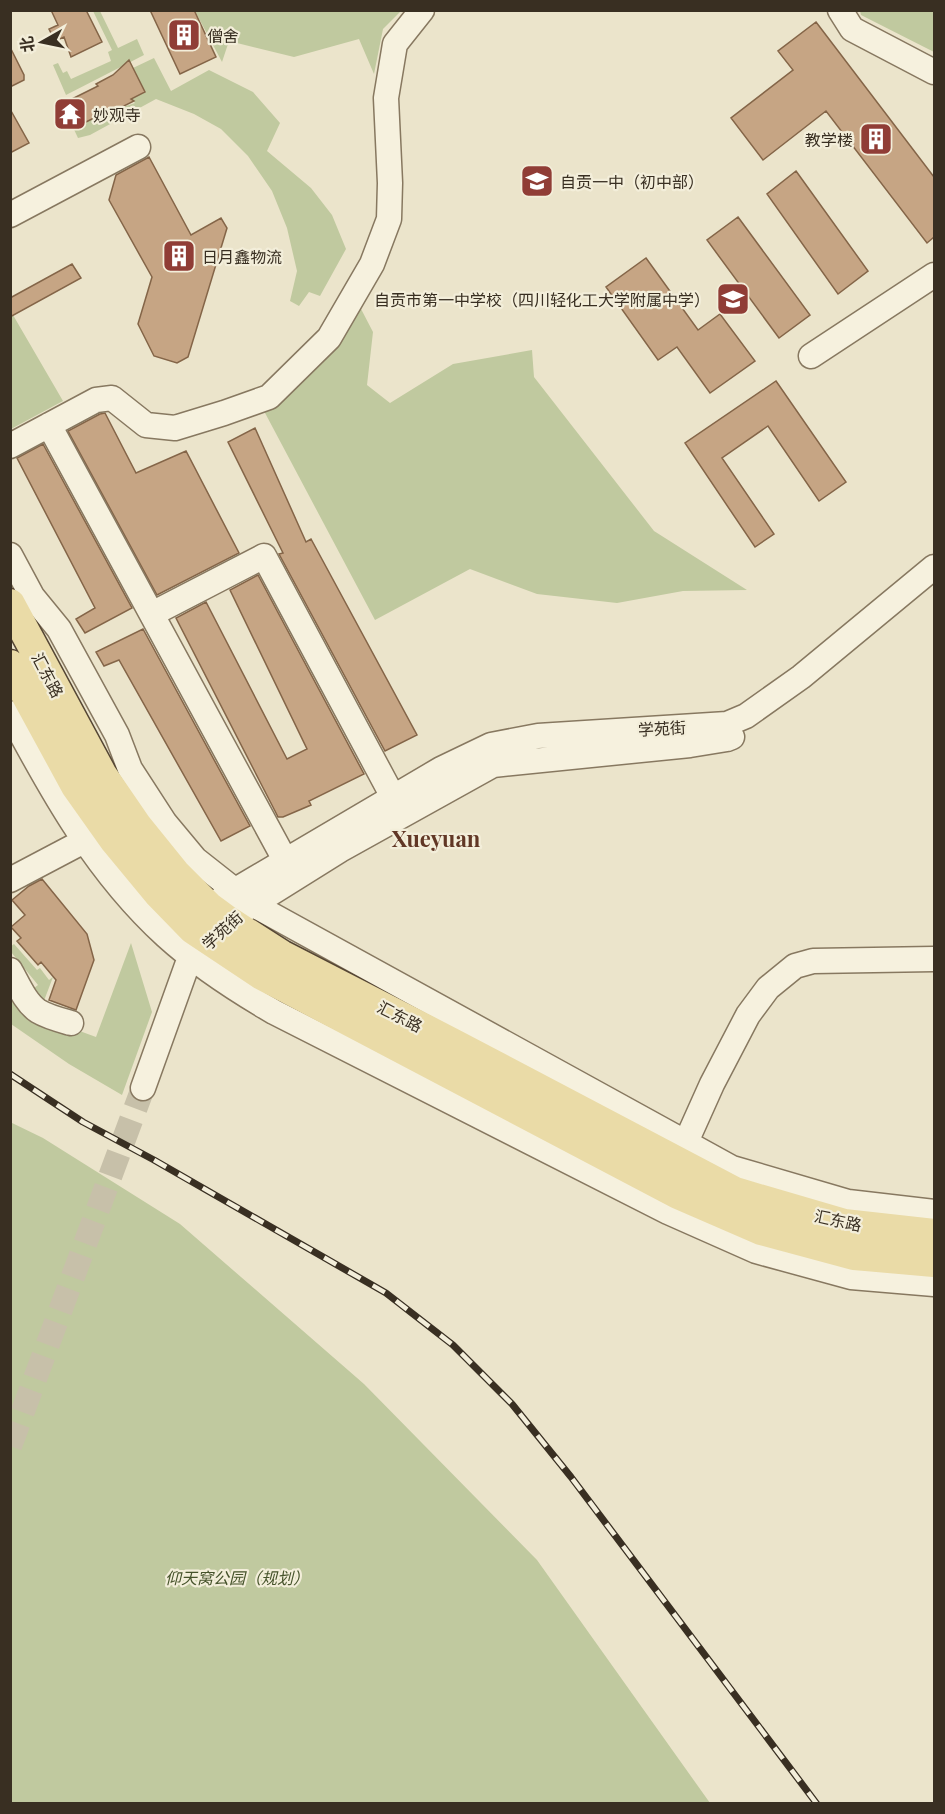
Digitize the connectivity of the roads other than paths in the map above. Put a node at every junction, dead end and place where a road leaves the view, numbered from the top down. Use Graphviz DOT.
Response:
graph roads {
  1 [pos="422,10"];
  2 [pos="840,10"];
  3 [pos="934,72"];
  4 [pos="138,147"];
  5 [pos="10,216"];
  6 [pos="934,275"];
  7 [pos="811,356"];
  8 [pos="49,425"];
  9 [pos="10,446"];
  10 [pos="10,555"];
  11 [pos="934,567"];
  12 [pos="934,586"];
  13 [pos="10,604"];
  14 [pos="152,614"];
  15 [pos="10,664"];
  16 [pos="10,713"];
  17 [pos="41,770"];
  18 [pos="76,786"];
  19 [pos="393,797"];
  20 [pos="84,841"];
  21 [pos="285,860"];
  22 [pos="10,880"];
  23 [pos="243,897"];
  24 [pos="207,931"];
  25 [pos="934,959"];
  26 [pos="10,970"];
  27 [pos="71,1023"];
  28 [pos="143,1088"];
  29 [pos="686,1142"];
  30 [pos="934,1212"];
  31 [pos="934,1234"];
  32 [pos="934,1262"];
  33 [pos="934,1284"];
  1 -- 8 [label="street"];
  2 -- 3 [label="street"];
  4 -- 5 [label="street"];
  6 -- 7 [label="street"];
  8 -- 9 [label="street"];
  8 -- 14 [label="street"];
  10 -- 23 [label="street"];
  11 -- 19 [label="street, 学苑街"];
  12 -- 23 [label="street, 学苑街"];
  13 -- 24 [label="main road, 汇东路"];
  14 -- 19 [label="street"];
  14 -- 21 [label="street"];
  15 -- 18 [label="main road, 汇东路"];
  16 -- 17 [label="street"];
  17 -- 18 [label="street"];
  17 -- 20 [label="street"];
  18 -- 24 [label="main road, 汇东路"];
  19 -- 21 [label="street, 学苑街"];
  20 -- 22 [label="street"];
  20 -- 24 [label="street"];
  21 -- 23 [label="street, 学苑街"];
  23 -- 24 [label="street, 学苑街"];
  23 -- 29 [label="street"];
  24 -- 28 [label="street"];
  24 -- 31 [label="main road, 汇东路"];
  24 -- 32 [label="main road, 汇东路"];
  24 -- 33 [label="street"];
  25 -- 29 [label="street"];
  26 -- 27 [label="street"];
  29 -- 30 [label="street"];
}
